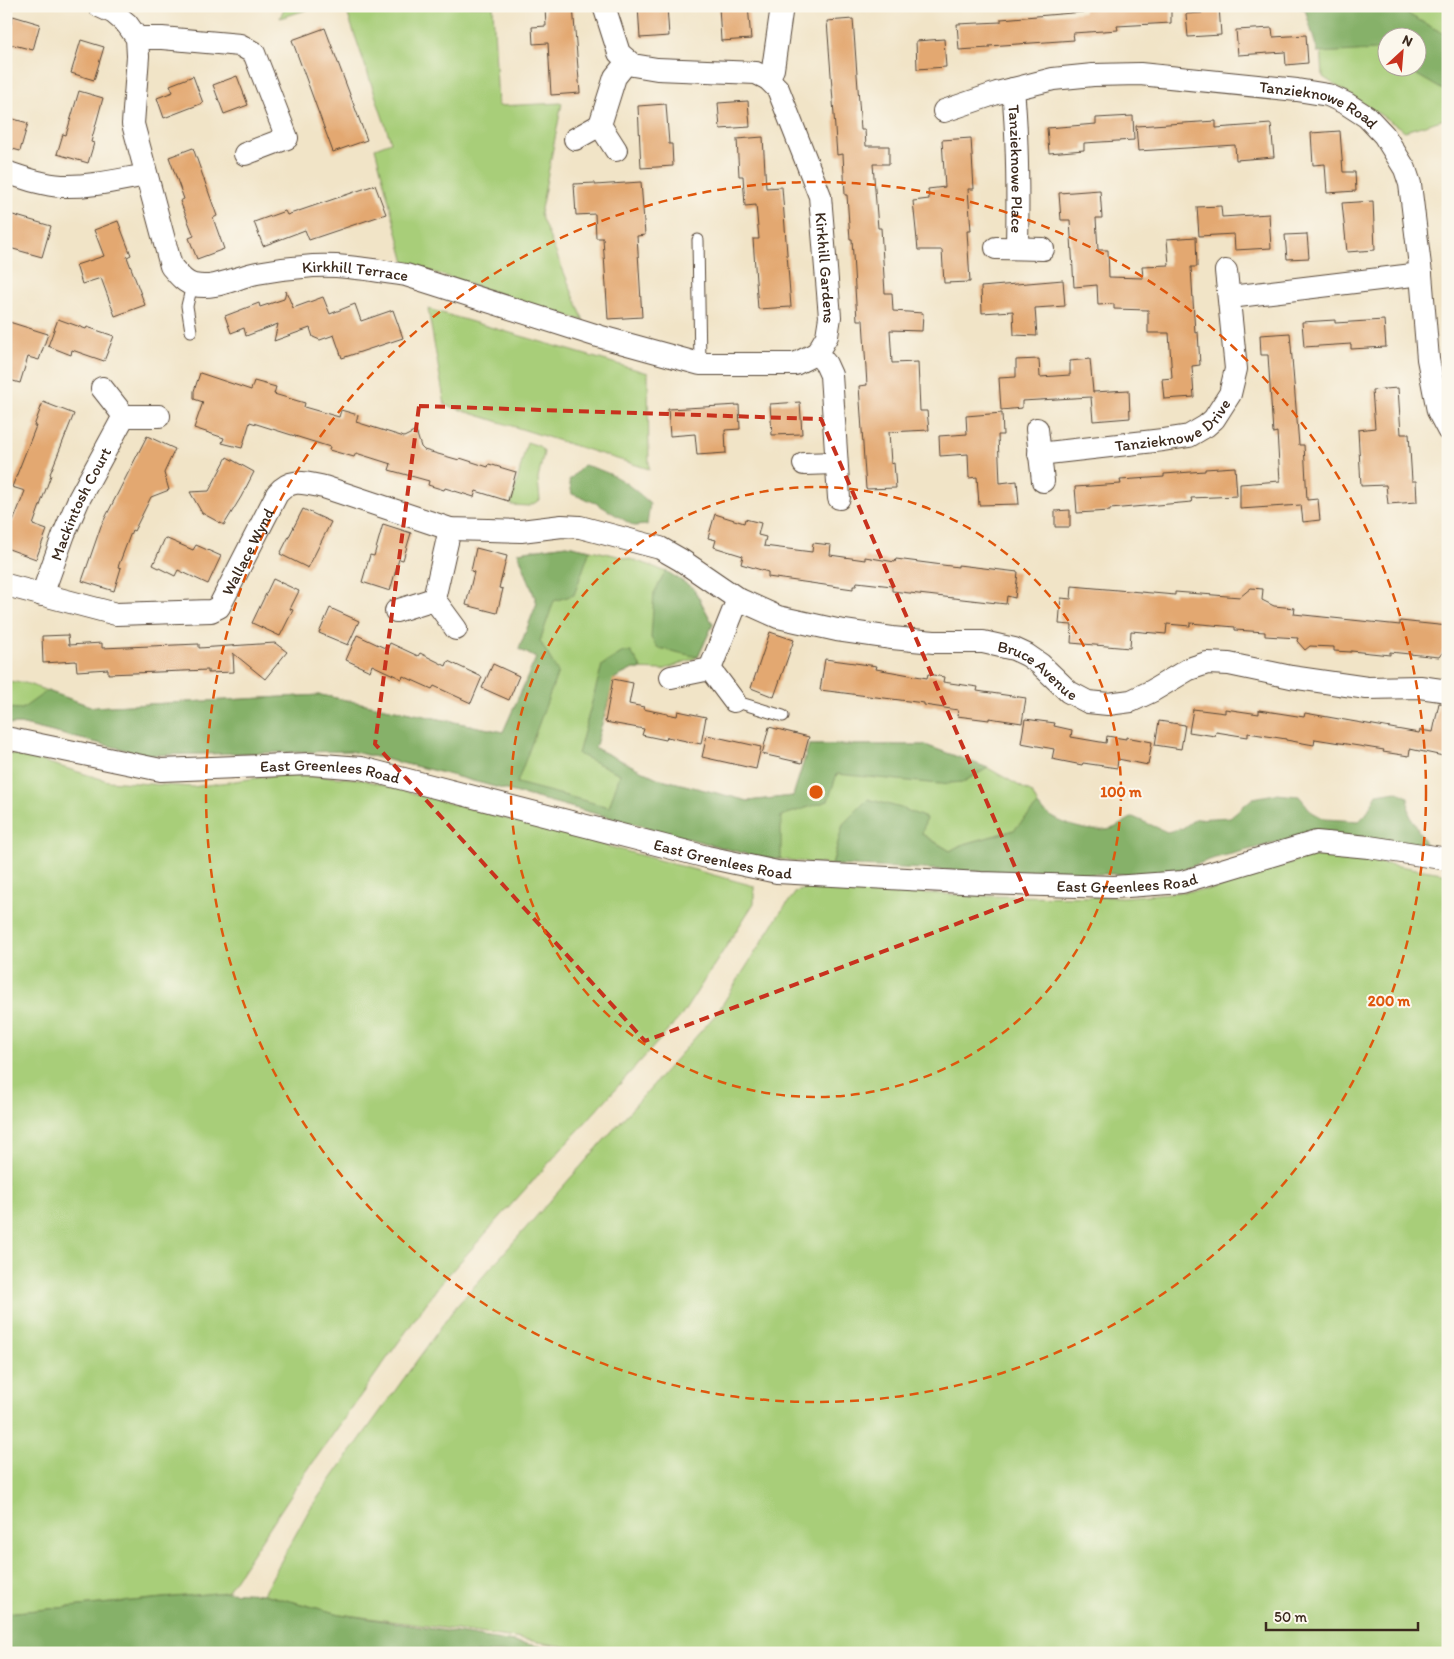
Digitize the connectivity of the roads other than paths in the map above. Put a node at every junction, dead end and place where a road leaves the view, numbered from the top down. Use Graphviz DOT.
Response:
graph roads {
  1 [pos="99,6"];
  2 [pos="604,6"];
  3 [pos="782,6"];
  4 [pos="137,38"];
  5 [pos="627,62"];
  6 [pos="768,79"];
  7 [pos="1013,89"];
  8 [pos="944,111"];
  9 [pos="600,125"];
  10 [pos="575,139"];
  11 [pos="616,150"];
  12 [pos="245,154"];
  13 [pos="6,172"];
  14 [pos="146,175"];
  15 [pos="698,240"];
  16 [pos="1043,249"];
  17 [pos="1226,271"];
  18 [pos="1421,274"];
  19 [pos="192,285"];
  20 [pos="1230,297"];
  21 [pos="191,331"];
  22 [pos="817,354"];
  23 [pos="700,364"];
  24 [pos="102,388"];
  25 [pos="124,416"];
  26 [pos="159,416"];
  27 [pos="1037,429"];
  28 [pos="1448,430"];
  29 [pos="1039,454"];
  30 [pos="836,463"];
  31 [pos="804,464"];
  32 [pos="1043,481"];
  33 [pos="839,498"];
  34 [pos="450,530"];
  35 [pos="602,533"];
  36 [pos="6,585"];
  37 [pos="42,595"];
  38 [pos="434,599"];
  39 [pos="738,600"];
  40 [pos="396,611"];
  41 [pos="456,629"];
  42 [pos="710,669"];
  43 [pos="671,677"];
  44 [pos="1448,691"];
  45 [pos="734,701"];
  46 [pos="783,716"];
  47 [pos="6,738"];
  48 [pos="1448,859"];
  1 -- 4 [label="street"];
  2 -- 5 [label="street"];
  3 -- 6 [label="street"];
  4 -- 12 [label="street"];
  4 -- 14 [label="street"];
  5 -- 6 [label="street"];
  5 -- 9 [label="street"];
  6 -- 22 [label="street, Kirkhill Gardens"];
  7 -- 8 [label="street, Tanzieknowe Road"];
  7 -- 16 [label="street, Tanzieknowe Place"];
  7 -- 18 [label="street, Tanzieknowe Road"];
  9 -- 10 [label="street"];
  9 -- 11 [label="street"];
  13 -- 14 [label="street"];
  14 -- 19 [label="street"];
  15 -- 23 [label="lane"];
  17 -- 20 [label="street, Tanzieknowe Drive"];
  18 -- 20 [label="street"];
  18 -- 28 [label="street, Tanzieknowe Road"];
  19 -- 21 [label="lane"];
  19 -- 23 [label="street, Kirkhill Terrace"];
  20 -- 29 [label="street, Tanzieknowe Drive"];
  22 -- 23 [label="street, Kirkhill Terrace"];
  22 -- 30 [label="street"];
  24 -- 25 [label="street"];
  25 -- 26 [label="street"];
  25 -- 37 [label="street, Mackintosh Court"];
  27 -- 29 [label="street"];
  29 -- 32 [label="street"];
  30 -- 31 [label="street"];
  30 -- 33 [label="street"];
  34 -- 35 [label="street, Wallace Wynd"];
  34 -- 37 [label="street, Wallace Wynd"];
  34 -- 38 [label="street"];
  35 -- 39 [label="street, Bruce Avenue"];
  36 -- 37 [label="street, Wallace Wynd"];
  38 -- 40 [label="street"];
  38 -- 41 [label="street"];
  39 -- 42 [label="street"];
  39 -- 44 [label="street, Bruce Avenue"];
  42 -- 43 [label="street"];
  42 -- 45 [label="street"];
  45 -- 46 [label="lane"];
  47 -- 48 [label="street, East Greenlees Road"];
}
